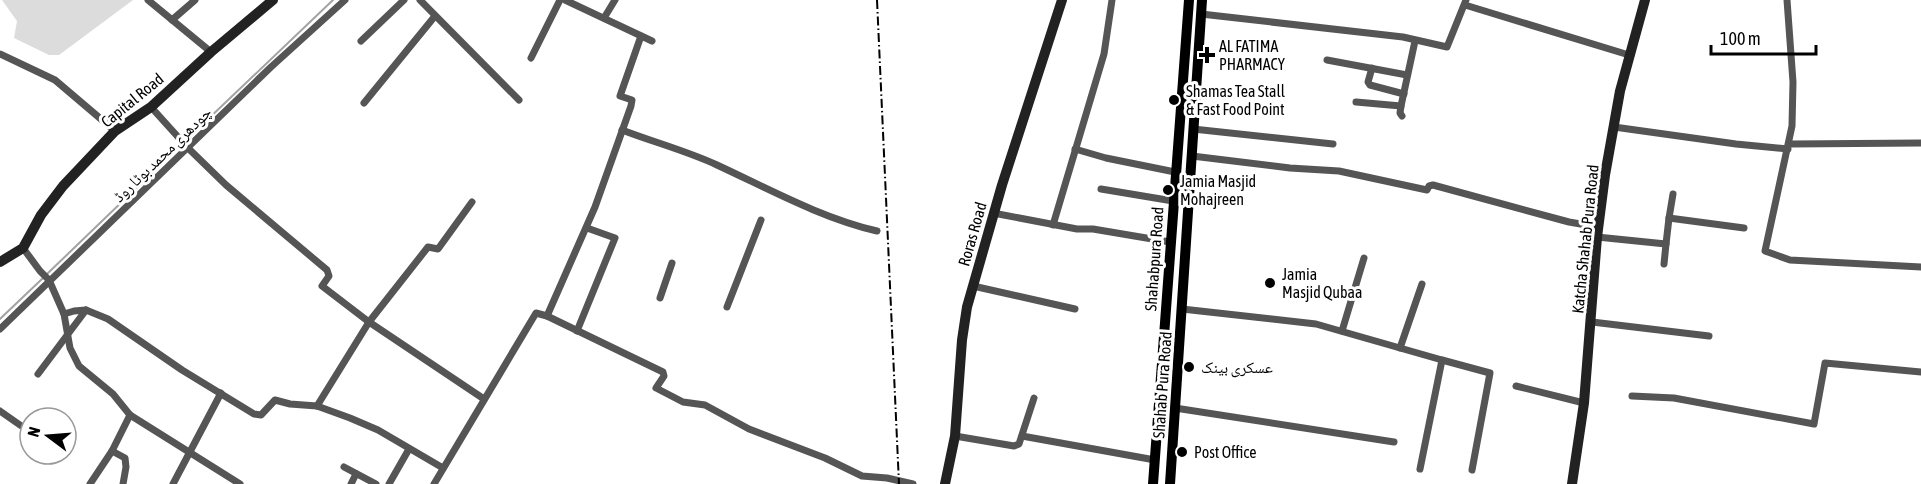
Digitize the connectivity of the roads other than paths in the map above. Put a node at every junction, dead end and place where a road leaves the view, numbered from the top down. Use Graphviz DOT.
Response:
graph roads {
  1 [pos="148,0"];
  2 [pos="195,0"];
  3 [pos="273,0"];
  4 [pos="345,0"];
  5 [pos="404,0"];
  6 [pos="420,0"];
  7 [pos="560,0"];
  8 [pos="565,0"];
  9 [pos="615,0"];
  10 [pos="1062,0"];
  11 [pos="1113,0"];
  12 [pos="1645,0"];
  13 [pos="1787,0"];
  14 [pos="1189,1"];
  15 [pos="1465,2"];
  16 [pos="1201,6"];
  17 [pos="435,16"];
  18 [pos="604,18"];
  19 [pos="172,20"];
  20 [pos="1200,29"];
  21 [pos="1187,30"];
  22 [pos="641,36"];
  23 [pos="361,41"];
  24 [pos="652,41"];
  25 [pos="1415,41"];
  26 [pos="211,52"];
  27 [pos="0,54"];
  28 [pos="1629,55"];
  29 [pos="531,58"];
  30 [pos="1327,60"];
  31 [pos="1372,68"];
  32 [pos="1407,75"];
  33 [pos="1404,94"];
  34 [pos="519,100"];
  35 [pos="1356,102"];
  36 [pos="364,104"];
  37 [pos="1401,106"];
  38 [pos="151,107"];
  39 [pos="1402,116"];
  40 [pos="1614,128"];
  41 [pos="1193,129"];
  42 [pos="115,130"];
  43 [pos="622,130"];
  44 [pos="1921,143"];
  45 [pos="1333,144"];
  46 [pos="1789,146"];
  47 [pos="188,148"];
  48 [pos="1076,149"];
  49 [pos="1192,156"];
  50 [pos="1175,172"];
  51 [pos="1101,189"];
  52 [pos="1673,195"];
  53 [pos="1173,201"];
  54 [pos="472,202"];
  55 [pos="993,213"];
  56 [pos="1669,218"];
  57 [pos="761,220"];
  58 [pos="1053,225"];
  59 [pos="587,228"];
  60 [pos="1744,228"];
  61 [pos="877,231"];
  62 [pos="1598,232"];
  63 [pos="1170,242"];
  64 [pos="1666,244"];
  65 [pos="23,248"];
  66 [pos="1364,258"];
  67 [pos="0,262"];
  68 [pos="672,262"];
  69 [pos="1664,264"];
  70 [pos="1921,267"];
  71 [pos="49,280"];
  72 [pos="1422,284"];
  73 [pos="973,286"];
  74 [pos="660,298"];
  75 [pos="727,307"];
  76 [pos="1074,309"];
  77 [pos="1182,309"];
  78 [pos="86,310"];
  79 [pos="64,314"];
  80 [pos="548,316"];
  81 [pos="369,322"];
  82 [pos="1592,322"];
  83 [pos="0,329"];
  84 [pos="577,331"];
  85 [pos="1342,331"];
  86 [pos="1709,336"];
  87 [pos="68,338"];
  88 [pos="1400,348"];
  89 [pos="1442,360"];
  90 [pos="1921,372"];
  91 [pos="38,374"];
  92 [pos="1516,386"];
  93 [pos="221,393"];
  94 [pos="1632,396"];
  95 [pos="1034,398"];
  96 [pos="484,399"];
  97 [pos="1584,403"];
  98 [pos="317,406"];
  99 [pos="1175,408"];
  100 [pos="0,411"];
  101 [pos="130,415"];
  102 [pos="18,424"];
  103 [pos="955,436"];
  104 [pos="1022,436"];
  105 [pos="1394,442"];
  106 [pos="409,449"];
  107 [pos="112,451"];
  108 [pos="189,452"];
  109 [pos="1155,460"];
  110 [pos="344,467"];
  111 [pos="443,468"];
  112 [pos="1420,469"];
  113 [pos="1472,470"];
  114 [pos="356,474"];
  115 [pos="862,476"];
  116 [pos="90,484"];
  117 [pos="123,484"];
  118 [pos="173,484"];
  119 [pos="240,484"];
  120 [pos="351,484"];
  121 [pos="376,484"];
  122 [pos="389,484"];
  123 [pos="434,484"];
  124 [pos="860,484"];
  125 [pos="913,484"];
  126 [pos="945,484"];
  127 [pos="1153,484"];
  128 [pos="1170,484"];
  129 [pos="1572,484"];
  1 -- 19 [label="street"];
  2 -- 19 [label="street"];
  3 -- 26 [label="street, Capital Road"];
  4 -- 47 [label="street, چودھری محمد بوٹا روڈ"];
  5 -- 23 [label="street"];
  6 -- 17 [label="street"];
  7 -- 29 [label="street"];
  8 -- 18 [label="street"];
  9 -- 18 [label="street"];
  10 -- 55 [label="street, Roras Road"];
  11 -- 48 [label="street"];
  12 -- 28 [label="street, Katcha Shahab Pura Road"];
  13 -- 46 [label="street"];
  14 -- 16 [label="main road"];
  14 -- 21 [label="main road, Shahabpura Road"];
  15 -- 25 [label="street"];
  15 -- 28 [label="street"];
  16 -- 20 [label="main road, Shahab Pura Road"];
  16 -- 25 [label="street"];
  17 -- 34 [label="street"];
  17 -- 36 [label="street"];
  18 -- 22 [label="street"];
  19 -- 26 [label="street"];
  20 -- 21 [label="main road"];
  20 -- 41 [label="main road, Shahab Pura Road"];
  21 -- 50 [label="main road, Shahabpura Road"];
  22 -- 24 [label="street"];
  22 -- 43 [label="street"];
  25 -- 32 [label="street"];
  26 -- 38 [label="street, Capital Road"];
  27 -- 42 [label="street"];
  28 -- 40 [label="street, Katcha Shahab Pura Road"];
  30 -- 31 [label="street"];
  31 -- 32 [label="street"];
  31 -- 33 [label="street"];
  32 -- 33 [label="street"];
  33 -- 37 [label="street"];
  35 -- 37 [label="street"];
  37 -- 39 [label="street"];
  38 -- 42 [label="street, Capital Road"];
  38 -- 47 [label="street"];
  40 -- 46 [label="street"];
  40 -- 62 [label="street, Katcha Shahab Pura Road"];
  41 -- 45 [label="street"];
  41 -- 49 [label="main road, Shahab Pura Road"];
  42 -- 65 [label="street, Capital Road"];
  43 -- 59 [label="street"];
  43 -- 61 [label="street"];
  44 -- 46 [label="street"];
  46 -- 70 [label="street"];
  47 -- 71 [label="street, چودھری محمد بوٹا روڈ"];
  47 -- 81 [label="street"];
  48 -- 50 [label="street"];
  48 -- 58 [label="street"];
  49 -- 62 [label="street"];
  49 -- 77 [label="main road, Shahab Pura Road"];
  50 -- 53 [label="main road, Shahabpura Road"];
  51 -- 53 [label="street"];
  52 -- 56 [label="street"];
  53 -- 63 [label="main road, Shahabpura Road"];
  54 -- 81 [label="street"];
  55 -- 58 [label="street"];
  55 -- 73 [label="street, Roras Road"];
  56 -- 60 [label="street"];
  56 -- 64 [label="street"];
  57 -- 75 [label="street"];
  58 -- 63 [label="street"];
  59 -- 80 [label="street"];
  59 -- 84 [label="street"];
  62 -- 64 [label="street"];
  62 -- 82 [label="street, Katcha Shahab Pura Road"];
  63 -- 109 [label="main road, Shahabpura Road"];
  64 -- 69 [label="street"];
  65 -- 67 [label="street"];
  65 -- 71 [label="street"];
  66 -- 85 [label="street"];
  68 -- 74 [label="street"];
  71 -- 79 [label="street"];
  71 -- 83 [label="street, چودھری محمد بوٹا روڈ"];
  72 -- 88 [label="street"];
  73 -- 76 [label="street"];
  73 -- 103 [label="street, Roras Road"];
  77 -- 85 [label="street"];
  77 -- 99 [label="main road, Shahab Pura Road"];
  78 -- 79 [label="street"];
  78 -- 87 [label="street"];
  78 -- 93 [label="street"];
  79 -- 87 [label="street"];
  80 -- 84 [label="street"];
  80 -- 96 [label="street"];
  81 -- 96 [label="street"];
  81 -- 98 [label="street"];
  82 -- 86 [label="street"];
  82 -- 97 [label="street, Katcha Shahab Pura Road"];
  84 -- 115 [label="street"];
  85 -- 88 [label="street"];
  87 -- 91 [label="street"];
  87 -- 101 [label="street"];
  88 -- 89 [label="street"];
  89 -- 112 [label="street"];
  89 -- 113 [label="street"];
  90 -- 94 [label="street"];
  92 -- 97 [label="street"];
  93 -- 98 [label="street"];
  93 -- 108 [label="street"];
  95 -- 104 [label="street"];
  96 -- 111 [label="street"];
  97 -- 129 [label="street, Katcha Shahab Pura Road"];
  98 -- 106 [label="street"];
  99 -- 105 [label="street"];
  99 -- 128 [label="main road, Shahab Pura Road"];
  100 -- 102 [label="street"];
  101 -- 107 [label="street"];
  101 -- 108 [label="street"];
  103 -- 104 [label="street"];
  103 -- 126 [label="street, Roras Road"];
  104 -- 109 [label="street"];
  106 -- 111 [label="street"];
  106 -- 122 [label="street"];
  107 -- 116 [label="street"];
  107 -- 117 [label="street"];
  108 -- 118 [label="street"];
  108 -- 119 [label="street"];
  109 -- 127 [label="main road, Shahabpura Road"];
  110 -- 114 [label="street"];
  111 -- 123 [label="street"];
  114 -- 120 [label="street"];
  114 -- 121 [label="street"];
  115 -- 124 [label="street"];
  115 -- 125 [label="street"];
}
